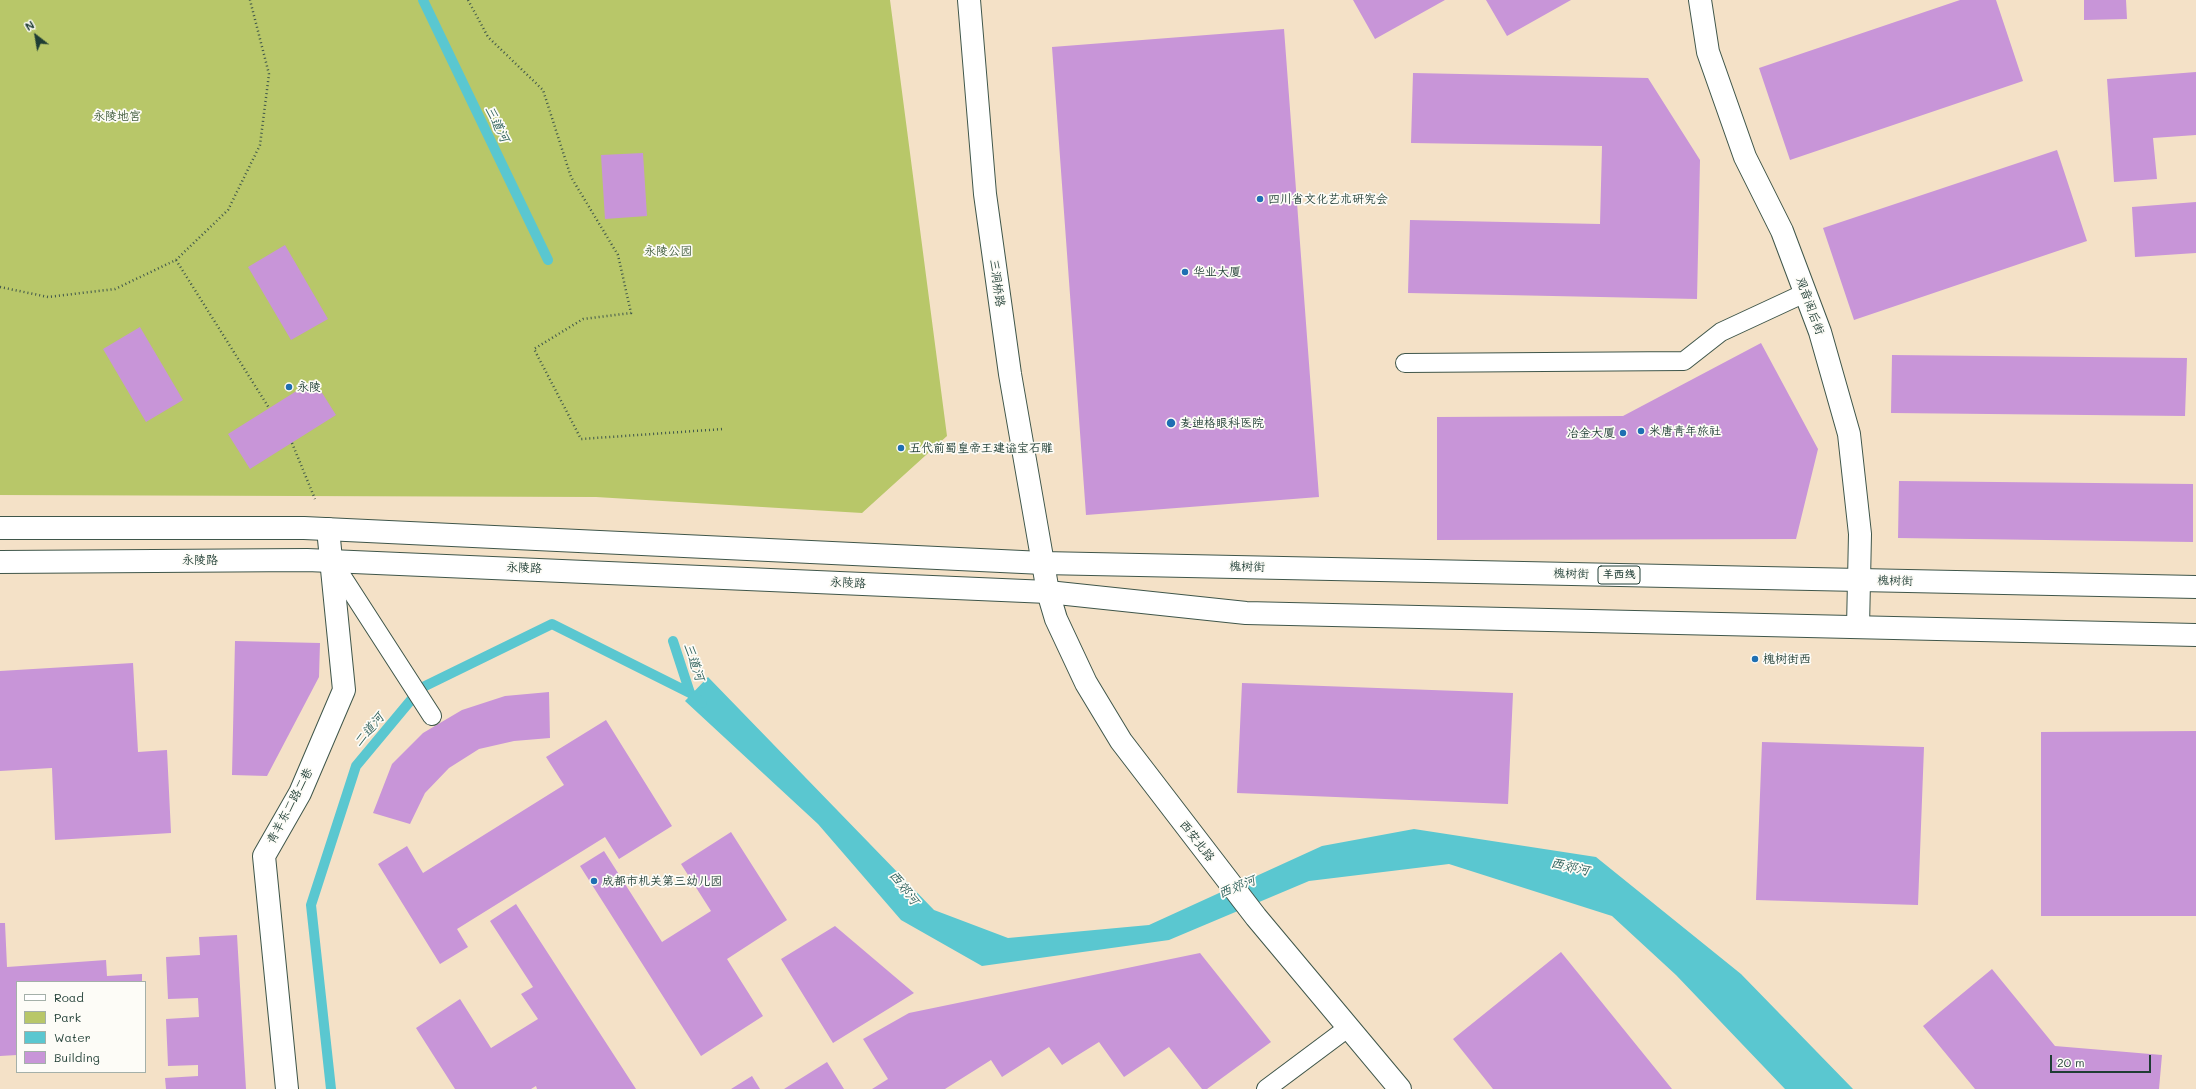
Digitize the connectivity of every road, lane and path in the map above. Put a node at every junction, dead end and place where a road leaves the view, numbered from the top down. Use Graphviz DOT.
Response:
graph roads {
  1 [pos="250,0"];
  2 [pos="468,0"];
  3 [pos="968,0"];
  4 [pos="1700,0"];
  5 [pos="176,260"];
  6 [pos="0,287"];
  7 [pos="1805,293"];
  8 [pos="1405,363"];
  9 [pos="269,408"];
  10 [pos="723,429"];
  11 [pos="292,443"];
  12 [pos="0,528"];
  13 [pos="328,529"];
  14 [pos="332,561"];
  15 [pos="0,562"];
  16 [pos="1043,563"];
  17 [pos="1858,580"];
  18 [pos="2196,587"];
  19 [pos="1048,592"];
  20 [pos="1858,627"];
  21 [pos="2196,635"];
  22 [pos="431,714"];
  23 [pos="1350,1027"];
  24 [pos="287,1089"];
  25 [pos="1266,1089"];
  26 [pos="1400,1089"];
  1 -- 5 [label="path"];
  2 -- 10 [label="path"];
  3 -- 16 [label="main road, 三洞桥路"];
  4 -- 7 [label="main road, 观音阁后街"];
  5 -- 6 [label="path"];
  5 -- 9 [label="path"];
  7 -- 8 [label="lane"];
  7 -- 17 [label="main road, 观音阁后街"];
  11 -- 13 [label="path"];
  12 -- 13 [label="main road"];
  13 -- 14 [label="main road, 青羊东二路二巷"];
  13 -- 16 [label="main road"];
  14 -- 15 [label="main road, 永陵路"];
  14 -- 19 [label="main road, 永陵路"];
  14 -- 22 [label="lane"];
  14 -- 24 [label="main road, 青羊东二路二巷"];
  16 -- 17 [label="main road, 槐树街 / 羊西线"];
  16 -- 19 [label="main road, 西安北路"];
  17 -- 18 [label="main road, 槐树街 / 羊西线"];
  17 -- 20 [label="main road, 观音阁后街"];
  19 -- 20 [label="main road"];
  19 -- 23 [label="main road, 西安北路"];
  20 -- 21 [label="main road"];
  23 -- 25 [label="lane"];
  23 -- 26 [label="main road, 西安北路"];
}
